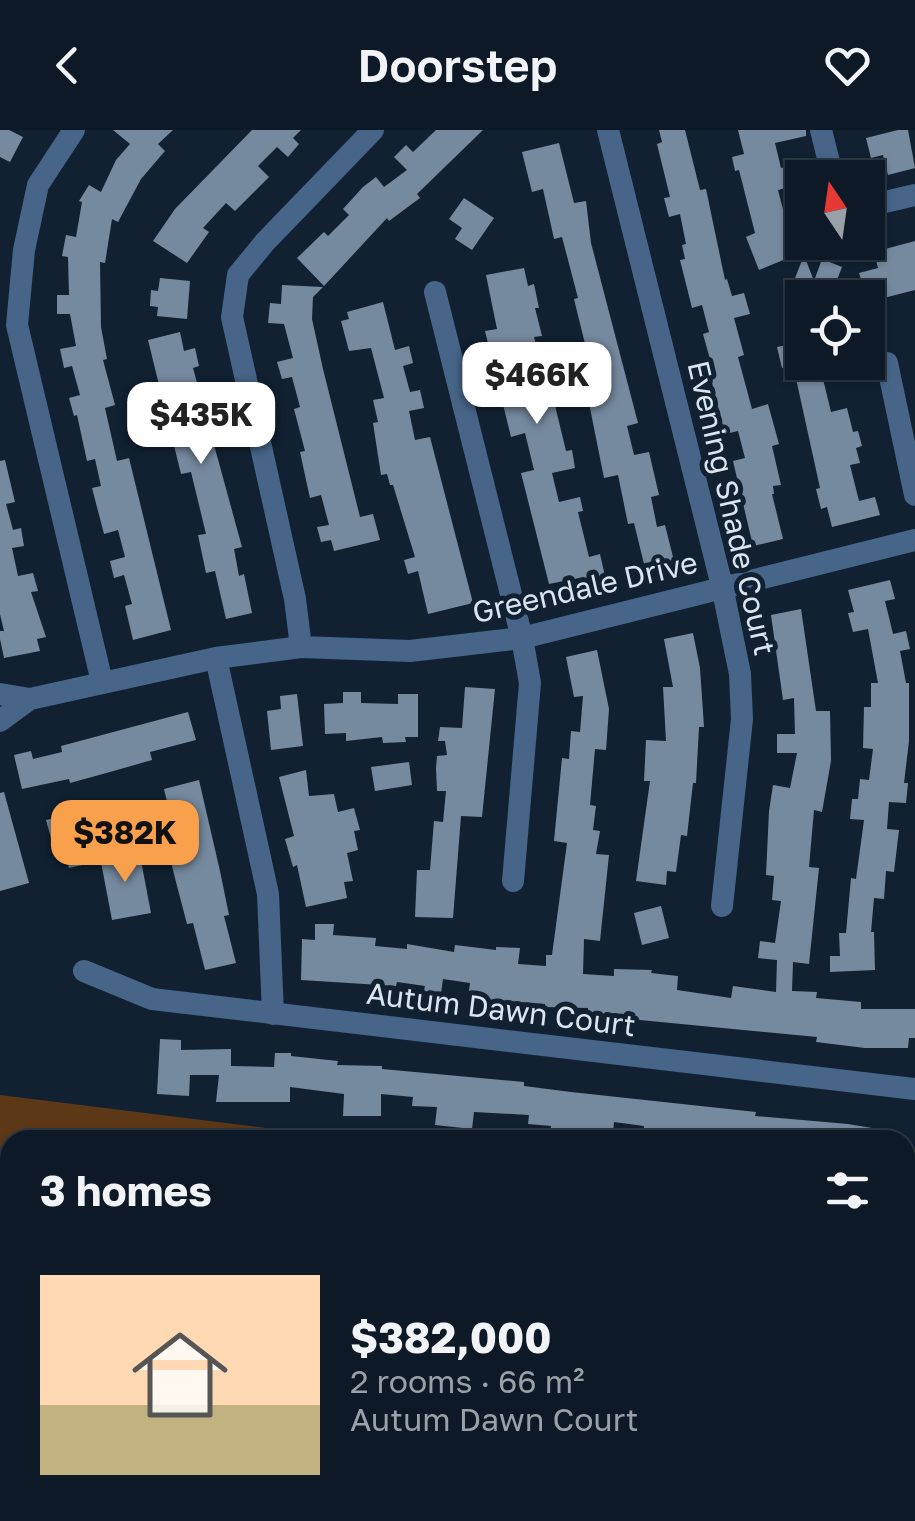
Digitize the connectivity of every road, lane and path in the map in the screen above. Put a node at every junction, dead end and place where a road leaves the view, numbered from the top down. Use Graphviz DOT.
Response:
graph roads {
  1 [pos="74,130"];
  2 [pos="373,130"];
  3 [pos="608,130"];
  4 [pos="821,130"];
  5 [pos="828,160"];
  6 [pos="915,195"];
  7 [pos="885,202"];
  8 [pos="435,292"];
  9 [pos="8,325"];
  10 [pos="887,363"];
  11 [pos="915,495"];
  12 [pos="915,540"];
  13 [pos="722,586"];
  14 [pos="522,638"];
  15 [pos="301,647"];
  16 [pos="216,658"];
  17 [pos="102,682"];
  18 [pos="0,694"];
  19 [pos="30,699"];
  20 [pos="0,721"];
  21 [pos="513,880"];
  22 [pos="722,906"];
  23 [pos="84,971"];
  24 [pos="273,1014"];
  25 [pos="915,1089"];
  1 -- 9 [label="street"];
  2 -- 15 [label="street"];
  3 -- 13 [label="street, Evening Shade Court"];
  4 -- 5 [label="street"];
  6 -- 7 [label="street"];
  8 -- 14 [label="street"];
  9 -- 17 [label="street"];
  10 -- 11 [label="street"];
  12 -- 13 [label="street, Greendale Drive"];
  13 -- 14 [label="street, Greendale Drive"];
  13 -- 22 [label="street, Evening Shade Court"];
  14 -- 15 [label="street, Greendale Drive"];
  14 -- 21 [label="street"];
  15 -- 16 [label="street, Greendale Drive"];
  16 -- 17 [label="street, Greendale Drive"];
  16 -- 24 [label="street"];
  17 -- 19 [label="street, Greendale Drive"];
  18 -- 19 [label="street, Greendale Drive"];
  19 -- 20 [label="street, Greendale Drive"];
  23 -- 24 [label="street, Autum Dawn Court"];
  24 -- 25 [label="street, Autum Dawn Court"];
}
